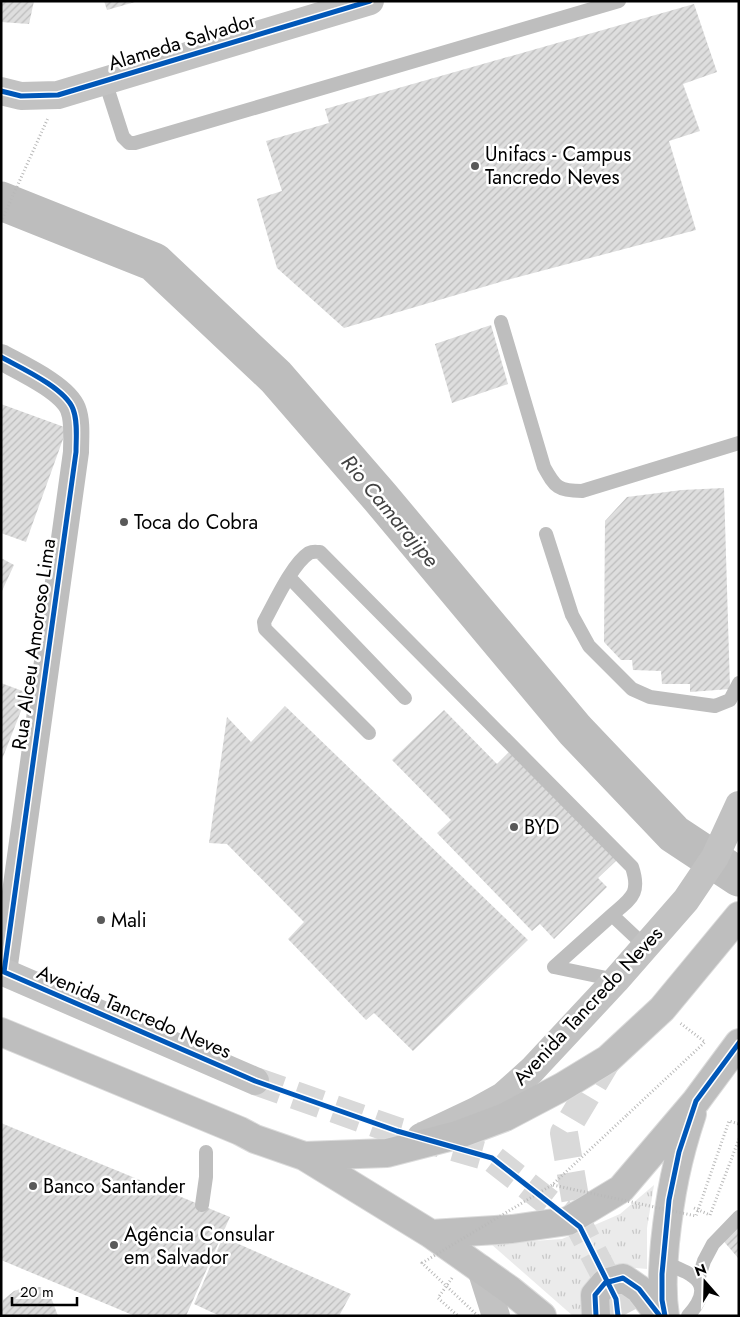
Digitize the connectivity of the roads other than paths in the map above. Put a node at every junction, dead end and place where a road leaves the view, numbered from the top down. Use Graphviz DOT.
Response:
graph roads {
  1 [pos="370,1"];
  2 [pos="619,1"];
  3 [pos="105,81"];
  4 [pos="1,91"];
  5 [pos="501,322"];
  6 [pos="1,357"];
  7 [pos="739,443"];
  8 [pos="546,534"];
  9 [pos="289,577"];
  10 [pos="739,683"];
  11 [pos="405,698"];
  12 [pos="369,733"];
  13 [pos="739,805"];
  14 [pos="612,915"];
  15 [pos="739,916"];
  16 [pos="646,947"];
  17 [pos="2,972"];
  18 [pos="616,980"];
  19 [pos="1,1032"];
  20 [pos="739,1043"];
  21 [pos="255,1081"];
  22 [pos="696,1101"];
  23 [pos="206,1152"];
  24 [pos="387,1153"];
  25 [pos="304,1156"];
  26 [pos="202,1205"];
  27 [pos="739,1217"];
  28 [pos="432,1234"];
  29 [pos="663,1262"];
  30 [pos="481,1269"];
  31 [pos="698,1280"];
  32 [pos="496,1316"];
  33 [pos="542,1316"];
  34 [pos="596,1316"];
  35 [pos="660,1316"];
  36 [pos="666,1316"];
  37 [pos="688,1316"];
  1 -- 3 [label="street, Alameda Salvador"];
  2 -- 3 [label="lane"];
  3 -- 4 [label="street, Alameda Salvador"];
  5 -- 7 [label="lane"];
  6 -- 17 [label="street, Rua Alceu Amoroso Lima"];
  8 -- 10 [label="lane"];
  9 -- 11 [label="lane"];
  9 -- 12 [label="lane"];
  9 -- 14 [label="lane"];
  13 -- 16 [label="street, Avenida Tancredo Neves"];
  14 -- 16 [label="lane"];
  14 -- 18 [label="lane"];
  15 -- 24 [label="main road, Avenida Tancredo Neves"];
  16 -- 18 [label="street, Avenida Tancredo Neves"];
  17 -- 21 [label="street, Avenida Tancredo Neves"];
  18 -- 24 [label="street, Avenida Tancredo Neves"];
  19 -- 25 [label="main road, Avenida Tancredo Neves"];
  20 -- 22 [label="main road"];
  22 -- 28 [label="main road"];
  22 -- 29 [label="main road"];
  23 -- 26 [label="lane"];
  24 -- 25 [label="main road, Avenida Tancredo Neves"];
  25 -- 28 [label="main road"];
  27 -- 31 [label="lane"];
  28 -- 30 [label="main road"];
  29 -- 31 [label="lane"];
  29 -- 36 [label="main road"];
  30 -- 32 [label="street"];
  30 -- 33 [label="main road"];
  31 -- 37 [label="lane"];
  34 -- 35 [label="main road"];
}
